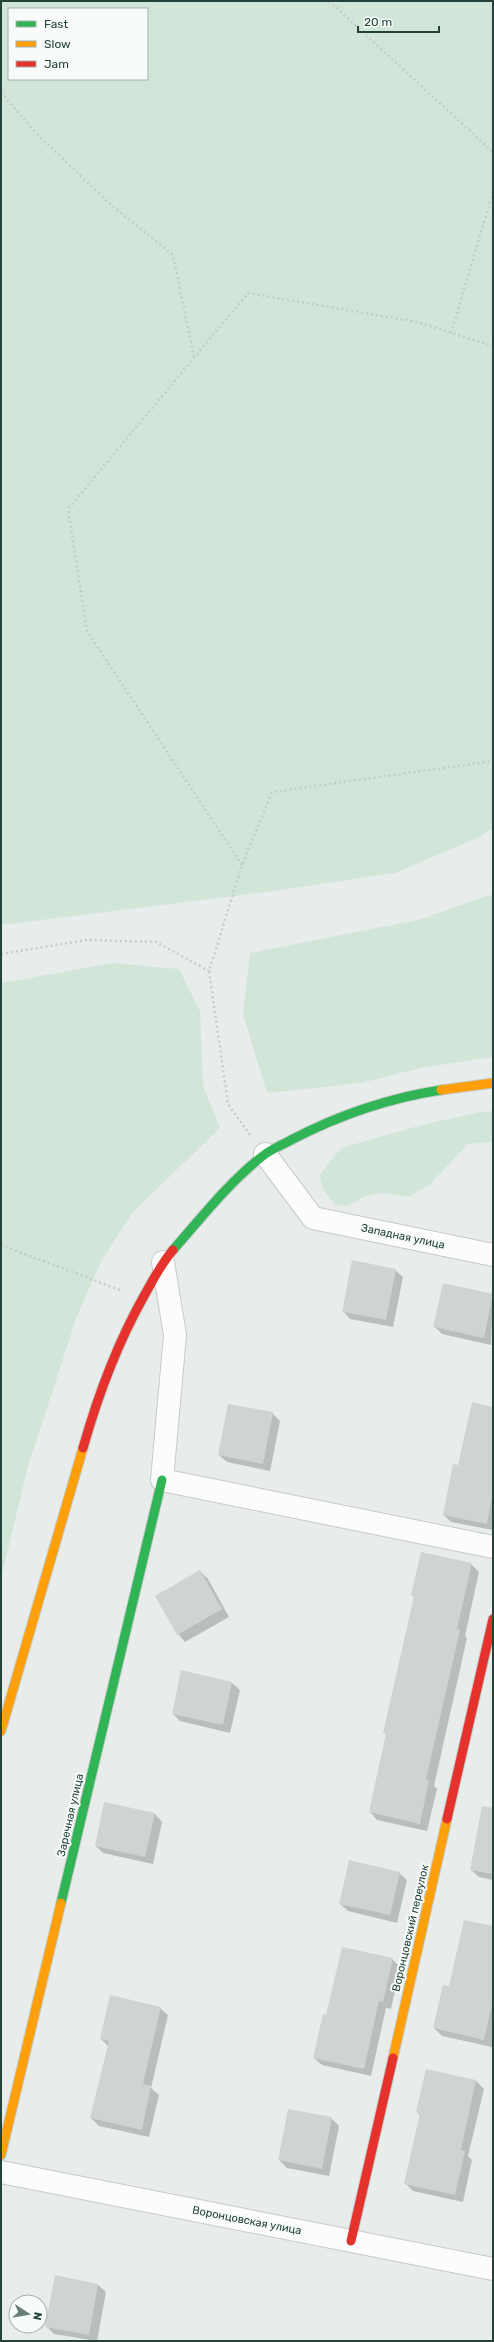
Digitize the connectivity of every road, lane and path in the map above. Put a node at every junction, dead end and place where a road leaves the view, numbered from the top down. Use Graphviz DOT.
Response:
graph roads {
  1 [pos="330,1"];
  2 [pos="1,92"];
  3 [pos="493,152"];
  4 [pos="493,192"];
  5 [pos="451,333"];
  6 [pos="493,346"];
  7 [pos="194,358"];
  8 [pos="493,761"];
  9 [pos="242,865"];
  10 [pos="1,954"];
  11 [pos="209,971"];
  12 [pos="493,1084"];
  13 [pos="265,1154"];
  14 [pos="1,1245"];
  15 [pos="493,1255"];
  16 [pos="163,1262"];
  17 [pos="143,1299"];
  18 [pos="162,1480"];
  19 [pos="493,1547"];
  20 [pos="493,1619"];
  21 [pos="1,1731"];
  22 [pos="1,2155"];
  23 [pos="1,2172"];
  24 [pos="351,2241"];
  25 [pos="493,2269"];
  1 -- 3 [label="path"];
  2 -- 7 [label="path"];
  4 -- 5 [label="path"];
  5 -- 6 [label="path"];
  5 -- 7 [label="path"];
  7 -- 9 [label="path"];
  8 -- 9 [label="path"];
  9 -- 11 [label="path"];
  10 -- 11 [label="path"];
  11 -- 13 [label="path"];
  12 -- 13 [label="street"];
  13 -- 15 [label="street, Западная улица"];
  13 -- 16 [label="street"];
  14 -- 17 [label="path"];
  16 -- 17 [label="street"];
  16 -- 18 [label="street"];
  17 -- 21 [label="street"];
  18 -- 19 [label="street"];
  18 -- 22 [label="street, Заречная улица"];
  20 -- 24 [label="street, Воронцовский переулок"];
  23 -- 24 [label="street, Воронцовская улица"];
  24 -- 25 [label="street, Воронцовская улица"];
}
